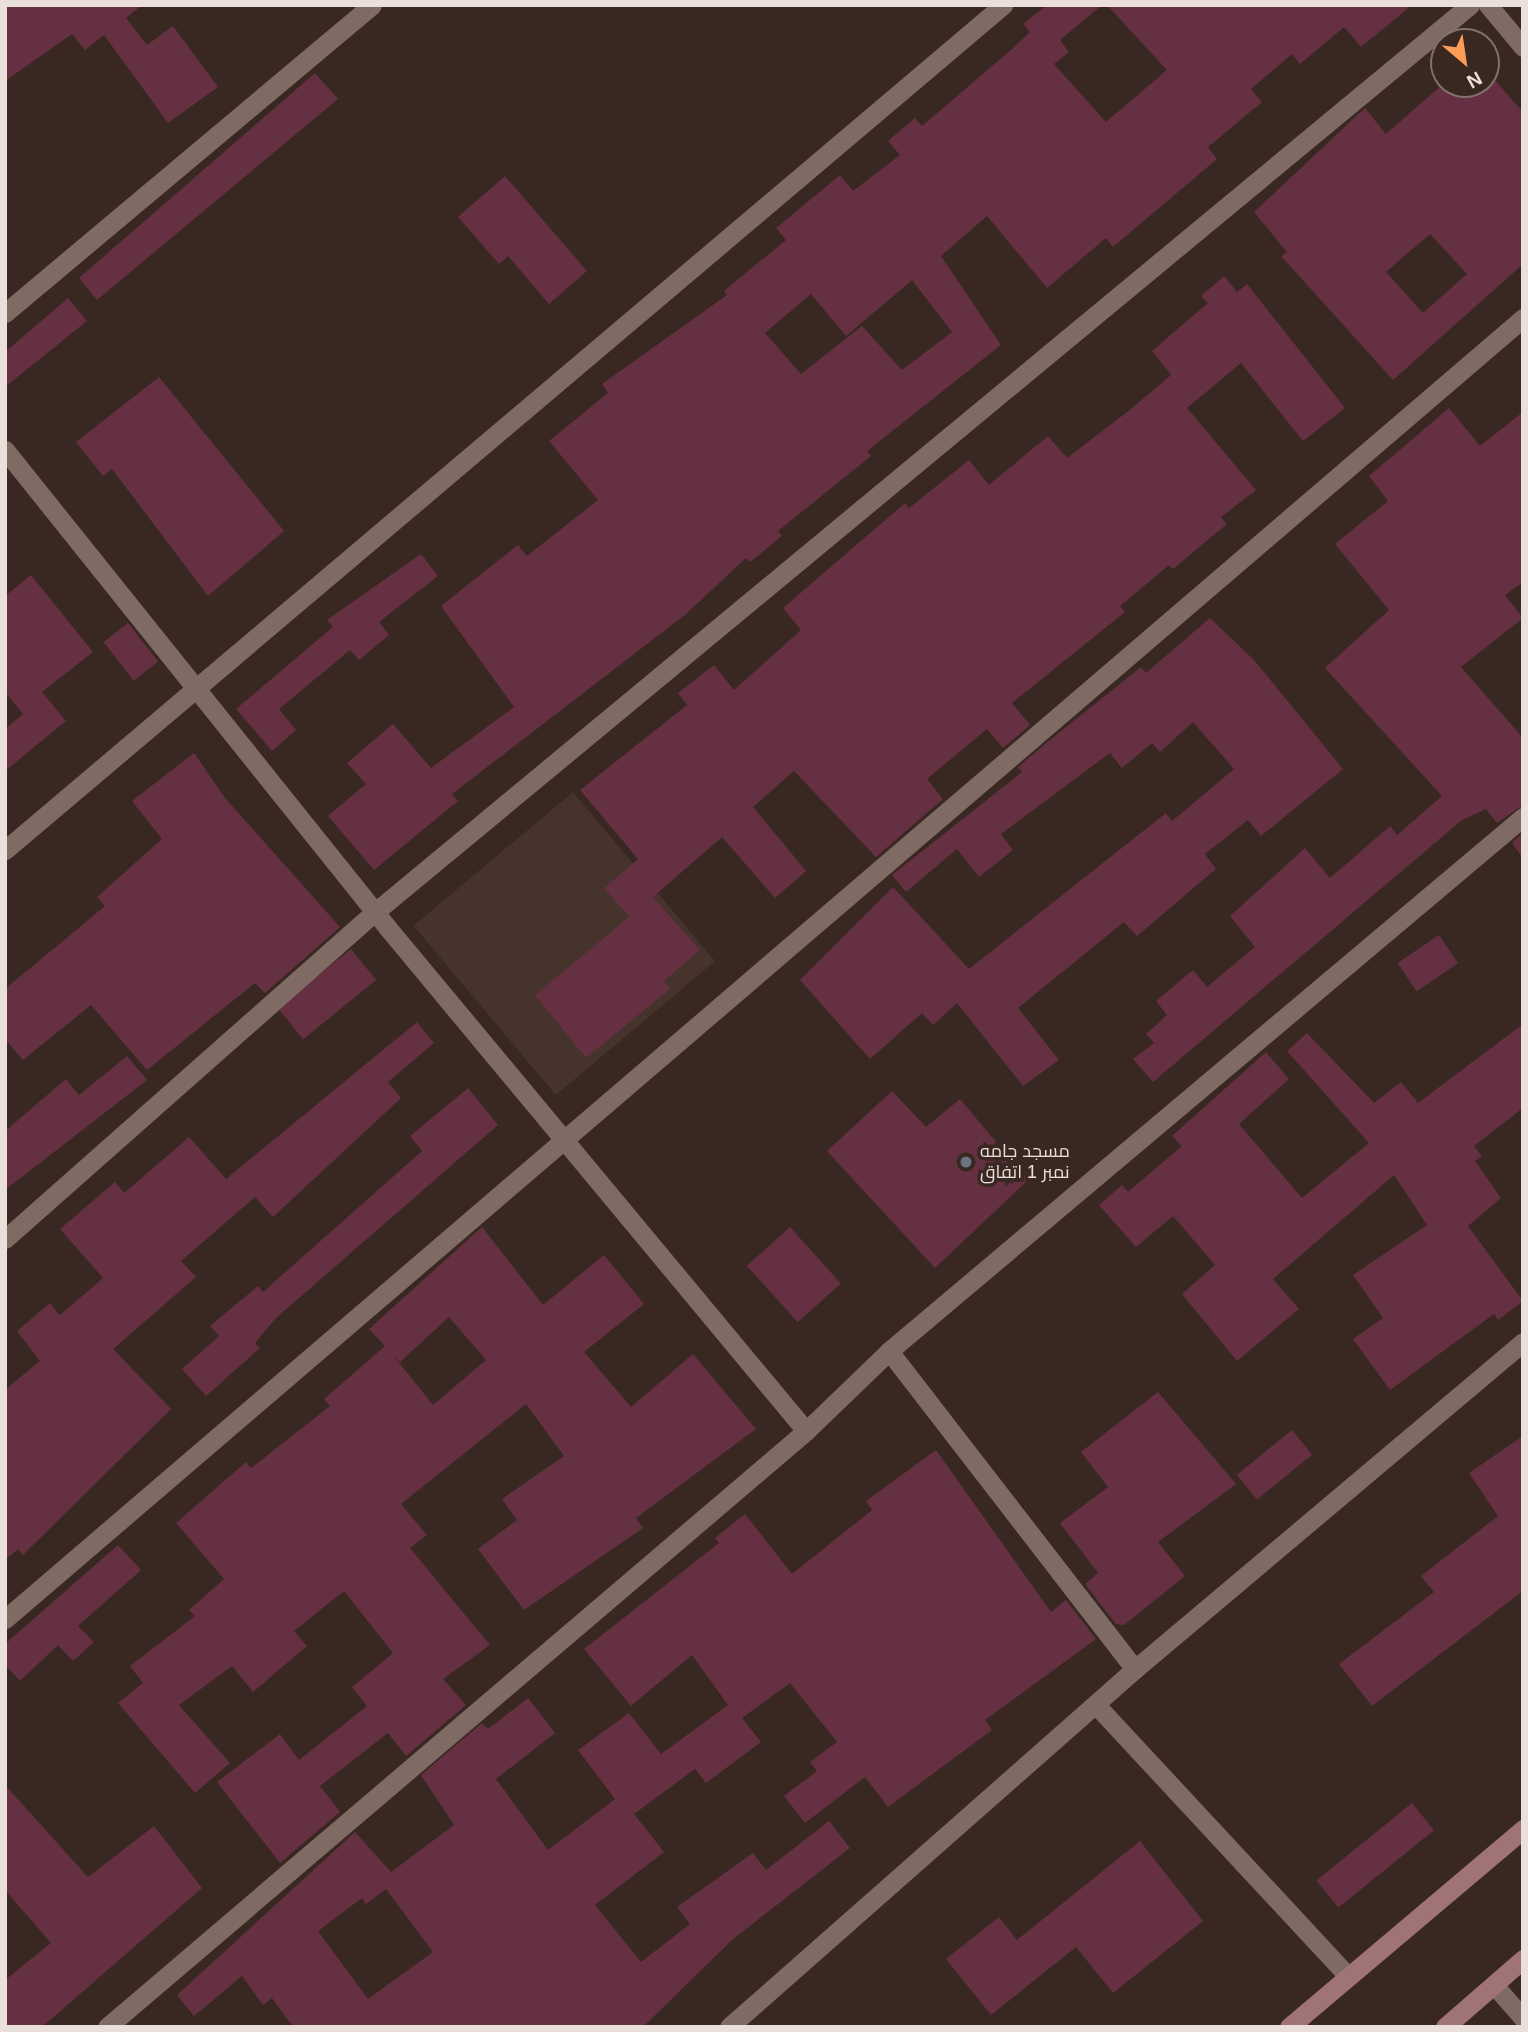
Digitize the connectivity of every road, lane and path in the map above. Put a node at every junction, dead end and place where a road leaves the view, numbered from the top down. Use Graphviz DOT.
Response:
graph roads {
  1 [pos="372,5"];
  2 [pos="1003,5"];
  3 [pos="1470,5"];
  4 [pos="1488,5"];
  5 [pos="1523,47"];
  6 [pos="5,313"];
  7 [pos="1523,318"];
  8 [pos="5,450"];
  9 [pos="196,687"];
  10 [pos="1523,817"];
  11 [pos="5,850"];
  12 [pos="375,912"];
  13 [pos="564,1140"];
  14 [pos="5,1239"];
  15 [pos="1523,1342"];
  16 [pos="889,1350"];
  17 [pos="806,1431"];
  18 [pos="5,1619"];
  19 [pos="1135,1669"];
  20 [pos="1098,1707"];
  21 [pos="1523,1829"];
  22 [pos="1523,1959"];
  23 [pos="1347,1975"];
  24 [pos="1494,1985"];
  25 [pos="1523,2018"];
  26 [pos="107,2027"];
  27 [pos="729,2027"];
  28 [pos="1289,2027"];
  29 [pos="1445,2027"];
  1 -- 6 [label="street"];
  2 -- 9 [label="street"];
  3 -- 12 [label="street"];
  4 -- 5 [label="street"];
  7 -- 13 [label="street"];
  8 -- 9 [label="street"];
  9 -- 11 [label="street"];
  9 -- 12 [label="street"];
  10 -- 16 [label="street"];
  12 -- 13 [label="street"];
  12 -- 14 [label="street"];
  13 -- 17 [label="street"];
  13 -- 18 [label="street"];
  15 -- 19 [label="street"];
  16 -- 17 [label="street"];
  16 -- 19 [label="street"];
  17 -- 26 [label="street"];
  19 -- 20 [label="street"];
  20 -- 23 [label="street"];
  20 -- 27 [label="street"];
  21 -- 23 [label="main road"];
  22 -- 24 [label="main road"];
  23 -- 28 [label="main road"];
  24 -- 25 [label="street"];
  24 -- 29 [label="main road"];
}
